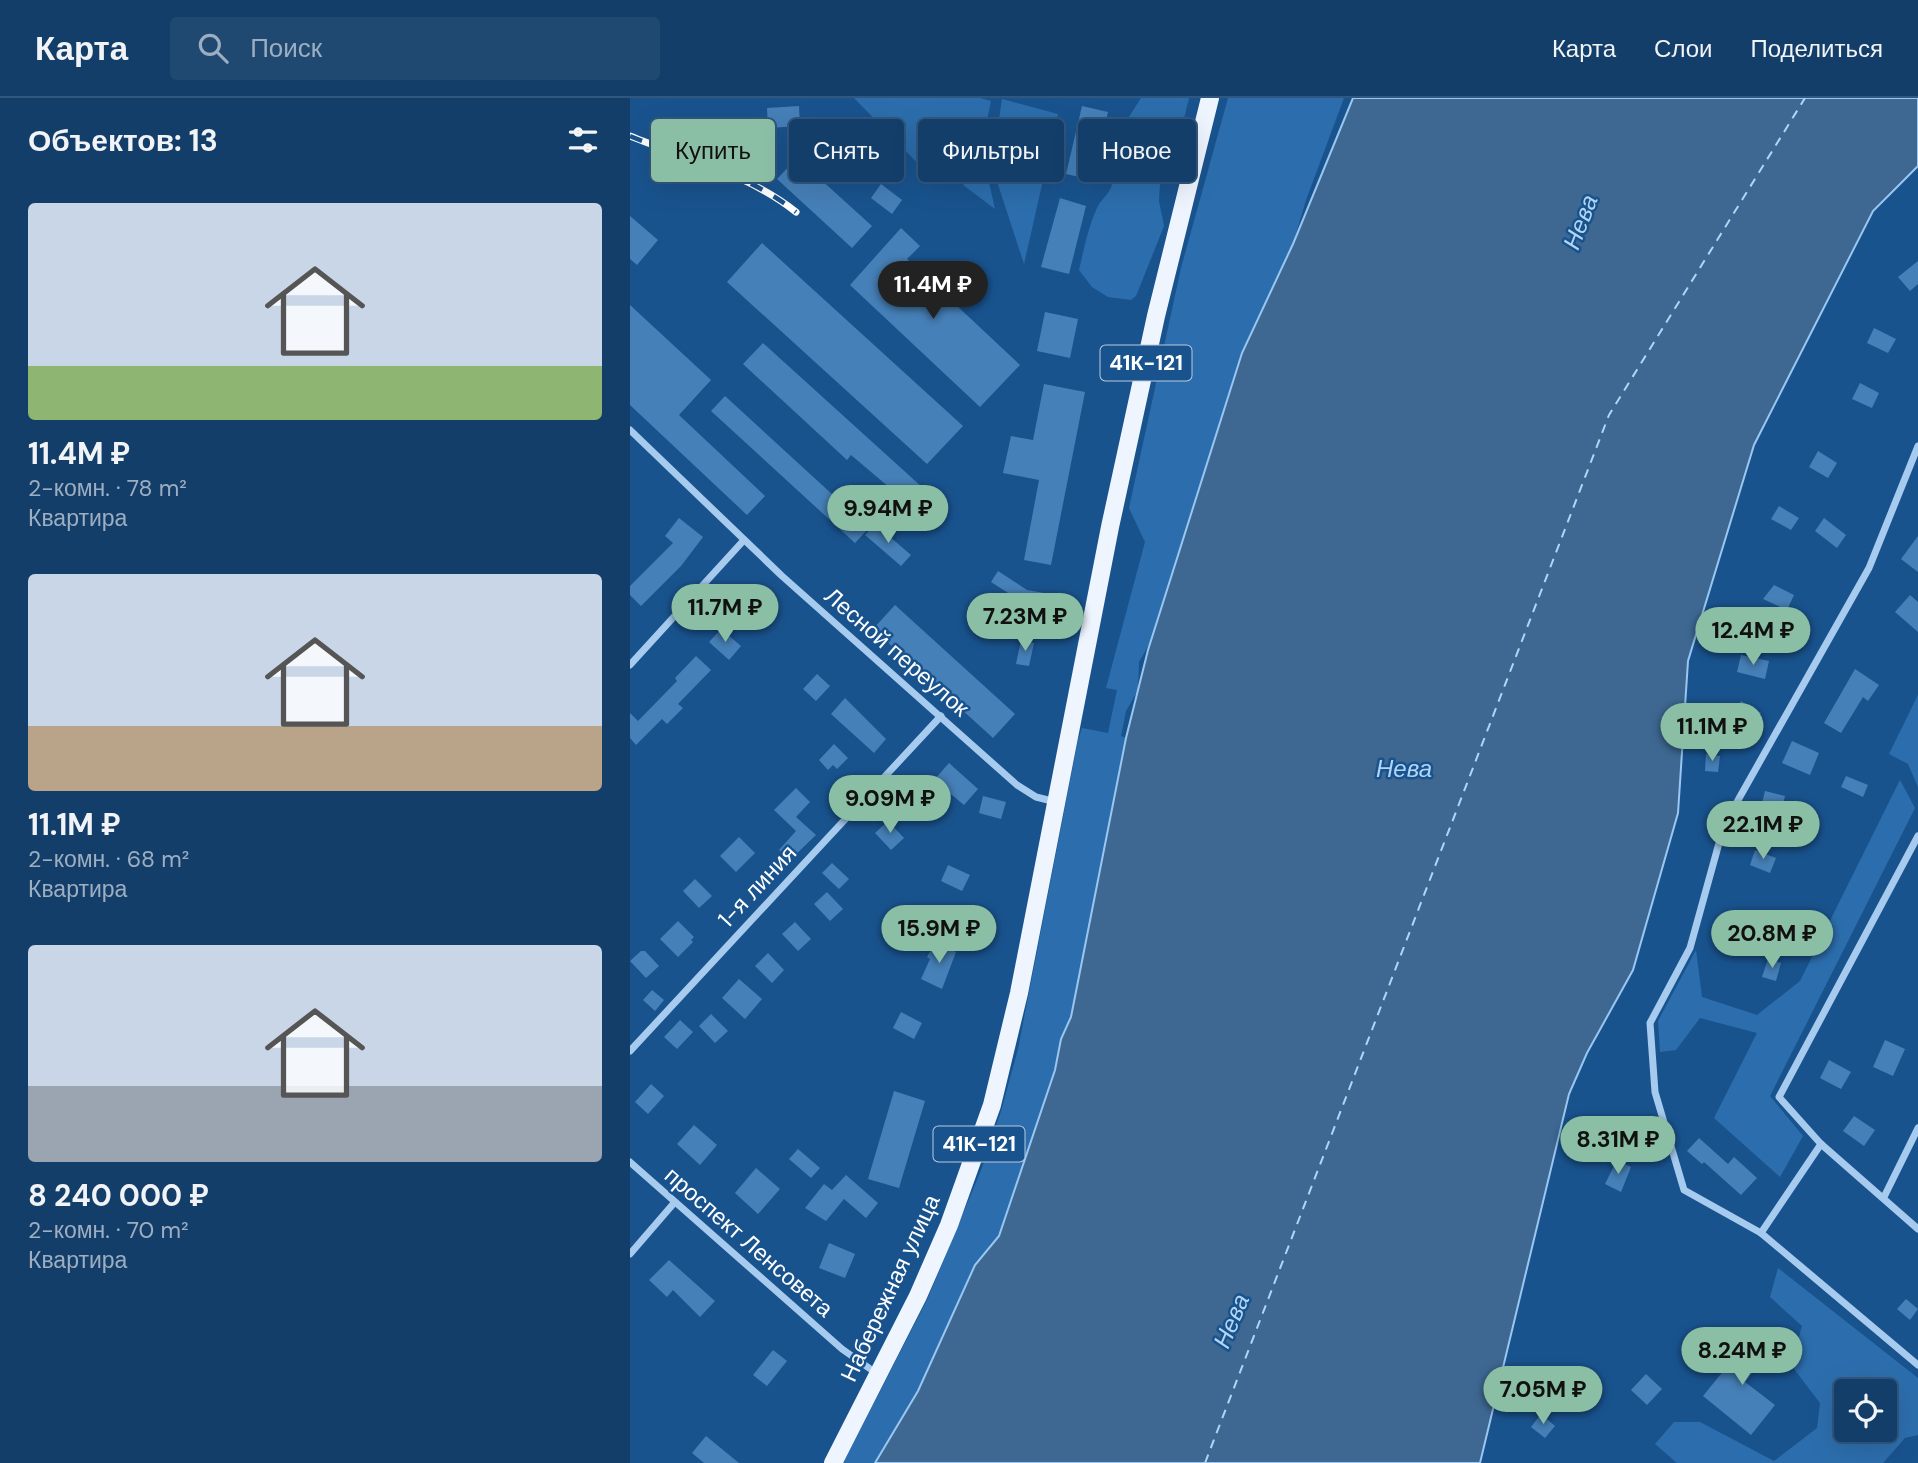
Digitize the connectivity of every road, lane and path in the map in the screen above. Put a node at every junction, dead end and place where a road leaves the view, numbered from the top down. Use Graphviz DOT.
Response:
graph roads {
  1 [pos="1210,98"];
  2 [pos="630,430"];
  3 [pos="1918,446"];
  4 [pos="744,540"];
  5 [pos="630,665"];
  6 [pos="941,716"];
  7 [pos="1057,802"];
  8 [pos="1918,836"];
  9 [pos="630,1051"];
  10 [pos="1918,1128"];
  11 [pos="1821,1144"];
  12 [pos="630,1162"];
  13 [pos="1884,1196"];
  14 [pos="674,1203"];
  15 [pos="1918,1229"];
  16 [pos="1761,1233"];
  17 [pos="630,1254"];
  18 [pos="1918,1365"];
  19 [pos="878,1374"];
  20 [pos="833,1463"];
  1 -- 7 [label="main road, 41К-121"];
  2 -- 4 [label="street, Лесной переулок"];
  3 -- 16 [label="street"];
  4 -- 5 [label="street"];
  4 -- 6 [label="street, Лесной переулок"];
  6 -- 7 [label="street, Лесной переулок"];
  6 -- 9 [label="street, 1-я линия"];
  7 -- 19 [label="main road, Набережная улица / 41К-121"];
  8 -- 11 [label="street"];
  10 -- 13 [label="street"];
  11 -- 13 [label="street"];
  11 -- 16 [label="street"];
  12 -- 14 [label="street, проспект Ленсовета"];
  13 -- 15 [label="street"];
  14 -- 17 [label="street"];
  14 -- 19 [label="street, проспект Ленсовета"];
  16 -- 18 [label="street"];
  19 -- 20 [label="main road, Набережная улица / 41К-121"];
}
